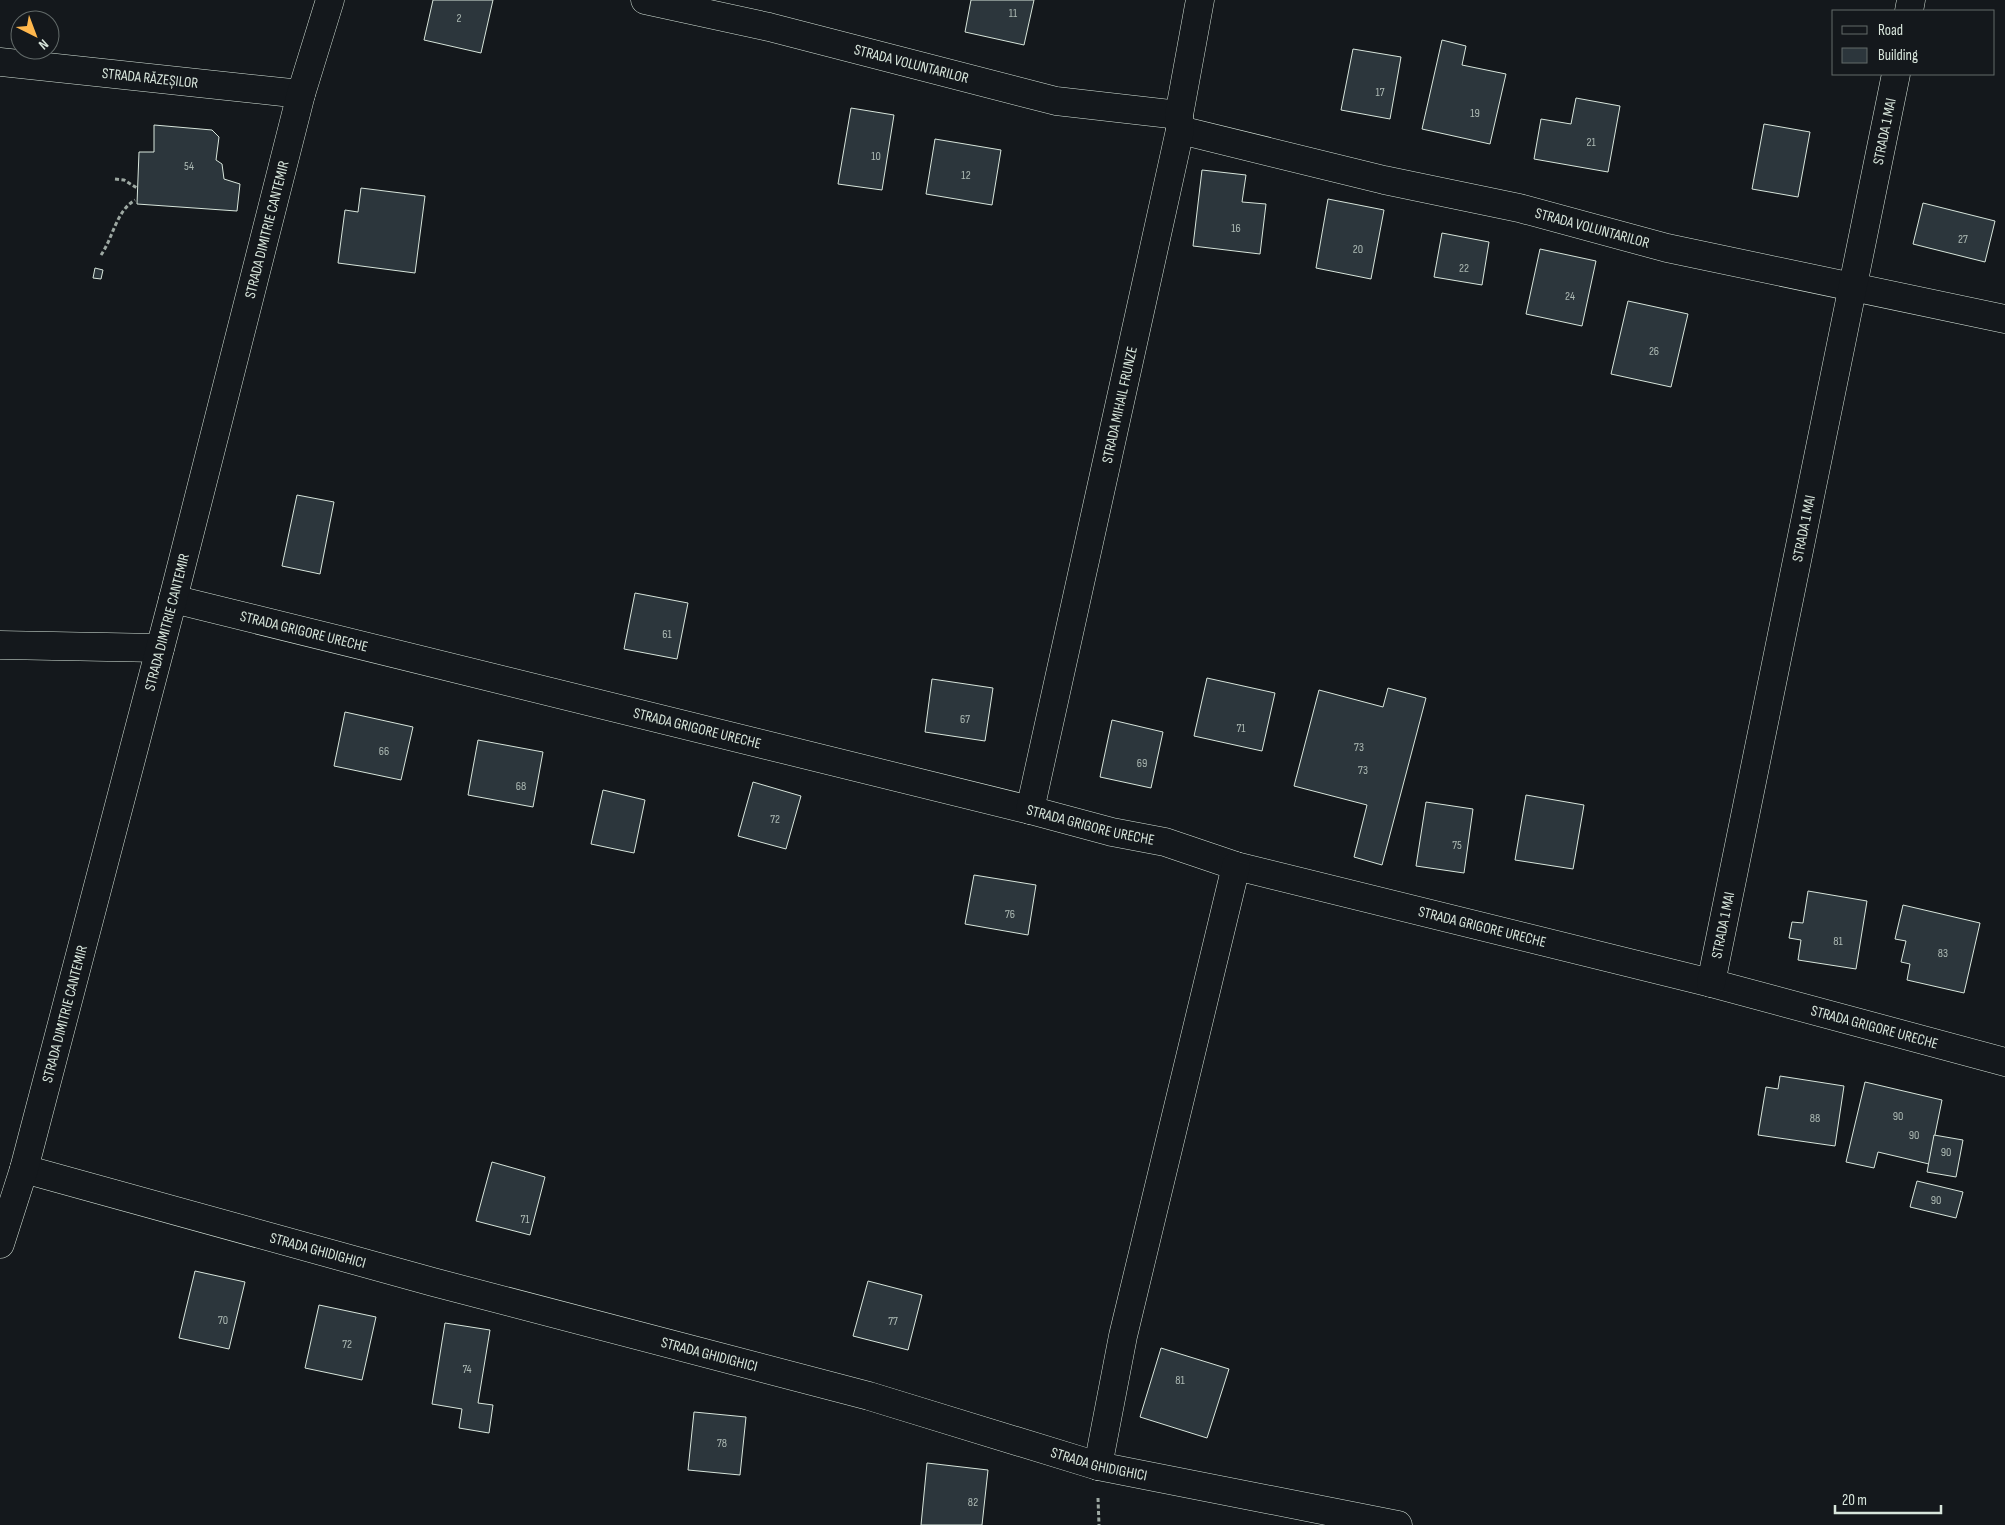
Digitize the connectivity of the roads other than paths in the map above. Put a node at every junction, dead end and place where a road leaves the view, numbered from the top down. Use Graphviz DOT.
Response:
graph roads {
  1 [pos="330,0"];
  2 [pos="645,0"];
  3 [pos="1200,0"];
  4 [pos="0,62"];
  5 [pos="1896,75"];
  6 [pos="301,94"];
  7 [pos="1179,123"];
  8 [pos="1852,286"];
  9 [pos="2005,319"];
  10 [pos="173,599"];
  11 [pos="0,645"];
  12 [pos="160,648"];
  13 [pos="1030,810"];
  14 [pos="1236,866"];
  15 [pos="1711,983"];
  16 [pos="2005,1062"];
  17 [pos="24,1169"];
  18 [pos="0,1241"];
  19 [pos="1098,1466"];
  20 [pos="1398,1525"];
  1 -- 6 [label="street, STRADA DIMITRIE CANTEMIR"];
  2 -- 7 [label="street, STRADA VOLUNTARILOR"];
  3 -- 7 [label="street, STRADA MIHAIL FRUNZE"];
  4 -- 6 [label="street, STRADA RĂZEȘILOR"];
  5 -- 8 [label="street, STRADA 1 MAI"];
  6 -- 10 [label="street, STRADA DIMITRIE CANTEMIR"];
  7 -- 8 [label="street, STRADA VOLUNTARILOR"];
  7 -- 13 [label="street, STRADA MIHAIL FRUNZE"];
  8 -- 9 [label="street, STRADA VOLUNTARILOR"];
  8 -- 15 [label="street, STRADA 1 MAI"];
  10 -- 12 [label="street, STRADA DIMITRIE CANTEMIR"];
  10 -- 13 [label="street, STRADA GRIGORE URECHE"];
  11 -- 12 [label="street"];
  12 -- 17 [label="street, STRADA DIMITRIE CANTEMIR"];
  13 -- 14 [label="street, STRADA GRIGORE URECHE"];
  14 -- 15 [label="street, STRADA GRIGORE URECHE"];
  14 -- 19 [label="street"];
  15 -- 16 [label="street, STRADA GRIGORE URECHE"];
  17 -- 18 [label="street, STRADA DIMITRIE CANTEMIR"];
  17 -- 19 [label="street, STRADA GHIDIGHICI"];
  19 -- 20 [label="street, STRADA GHIDIGHICI"];
}
